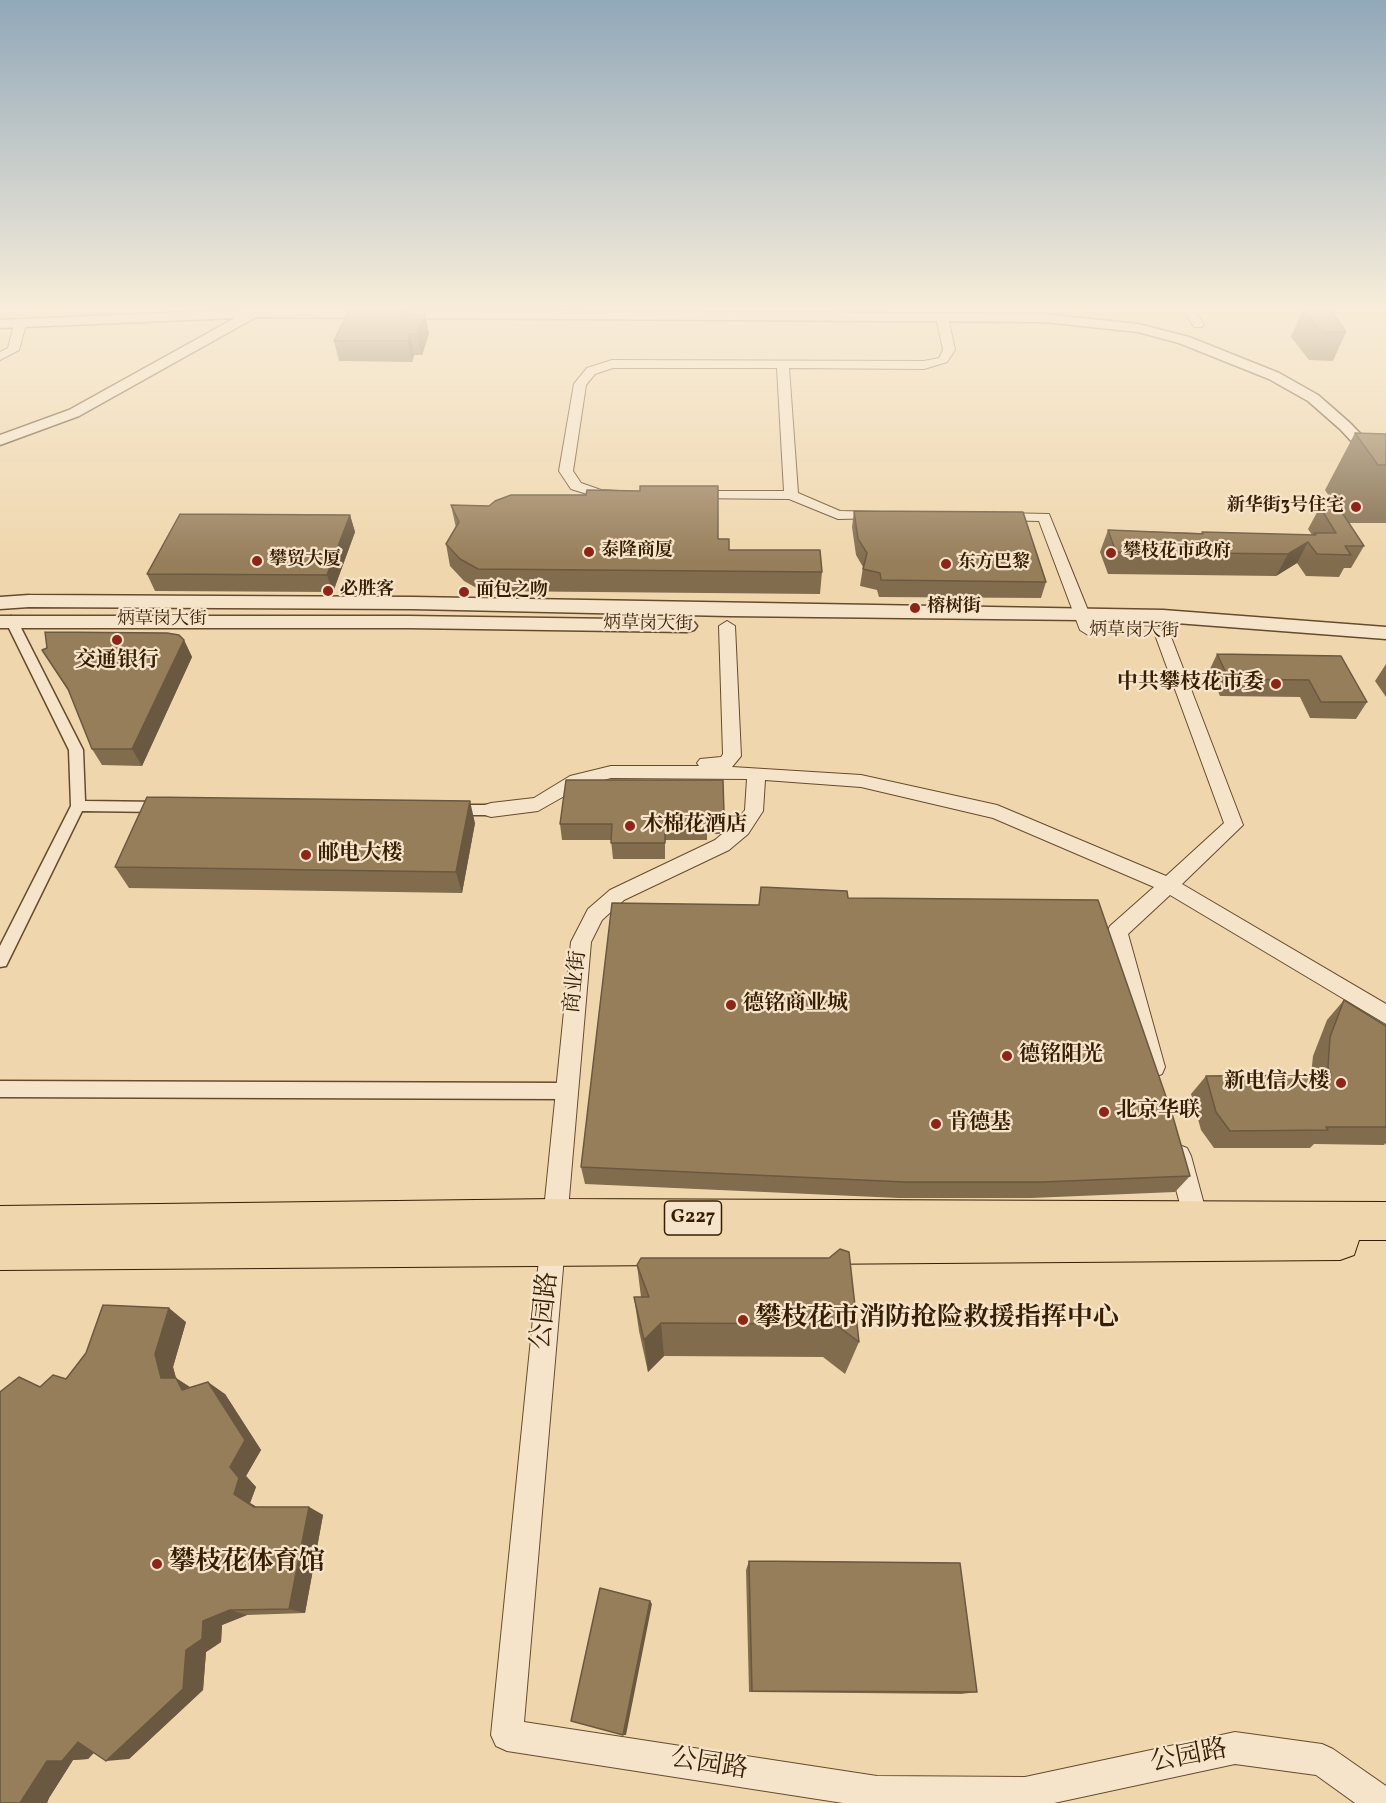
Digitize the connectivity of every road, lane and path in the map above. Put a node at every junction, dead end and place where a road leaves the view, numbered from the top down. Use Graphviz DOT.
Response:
graph roads {
  1 [pos="111,392"];
  2 [pos="579,392"];
  3 [pos="785,392"];
  4 [pos="1301,392"];
  5 [pos="0,440"];
  6 [pos="1386,470"];
  7 [pos="622,494"];
  8 [pos="677,495"];
  9 [pos="790,495"];
  10 [pos="895,516"];
  11 [pos="987,517"];
  12 [pos="0,603"];
  13 [pos="728,618"];
  14 [pos="6,621"];
  15 [pos="1085,622"];
  16 [pos="1162,632"];
  17 [pos="1286,632"];
  18 [pos="1386,633"];
  19 [pos="1386,641"];
  20 [pos="1386,651"];
  21 [pos="611,772"];
  22 [pos="756,774"];
  23 [pos="78,806"];
  24 [pos="172,807"];
  25 [pos="436,809"];
  26 [pos="491,810"];
  27 [pos="1168,885"];
  28 [pos="0,961"];
  29 [pos="1386,1015"];
  30 [pos="1158,1081"];
  31 [pos="0,1089"];
  32 [pos="567,1091"];
  33 [pos="1174,1139"];
  34 [pos="1196,1219"];
  35 [pos="0,1225"];
  36 [pos="1383,1225"];
  37 [pos="554,1232"];
  38 [pos="0,1250"];
  39 [pos="1383,1803"];
  1 -- 5 [label="street"];
  2 -- 7 [label="street"];
  3 -- 9 [label="street"];
  4 -- 6 [label="street"];
  8 -- 9 [label="street"];
  9 -- 10 [label="street"];
  11 -- 15 [label="street"];
  12 -- 13 [label="street"];
  13 -- 14 [label="street, 炳草岗大街"];
  13 -- 15 [label="street, 炳草岗大街"];
  13 -- 21 [label="street"];
  14 -- 23 [label="street"];
  15 -- 16 [label="street, 炳草岗大街"];
  15 -- 17 [label="street, 炳草岗大街"];
  16 -- 17 [label="street, 炳草岗大街"];
  16 -- 27 [label="street"];
  17 -- 18 [label="street"];
  17 -- 19 [label="street"];
  17 -- 20 [label="street"];
  21 -- 22 [label="street"];
  21 -- 26 [label="street"];
  22 -- 27 [label="street"];
  22 -- 32 [label="street, 商业街"];
  23 -- 24 [label="street"];
  23 -- 28 [label="street"];
  25 -- 26 [label="street"];
  27 -- 29 [label="street"];
  27 -- 30 [label="street"];
  31 -- 32 [label="street"];
  32 -- 37 [label="street, 商业街"];
  33 -- 34 [label="street"];
  34 -- 36 [label="highway, G227"];
  34 -- 37 [label="highway, G227"];
  35 -- 37 [label="highway, G227"];
  36 -- 37 [label="highway, G227"];
  37 -- 38 [label="highway, G227"];
  37 -- 39 [label="street, 公园路"];
}
